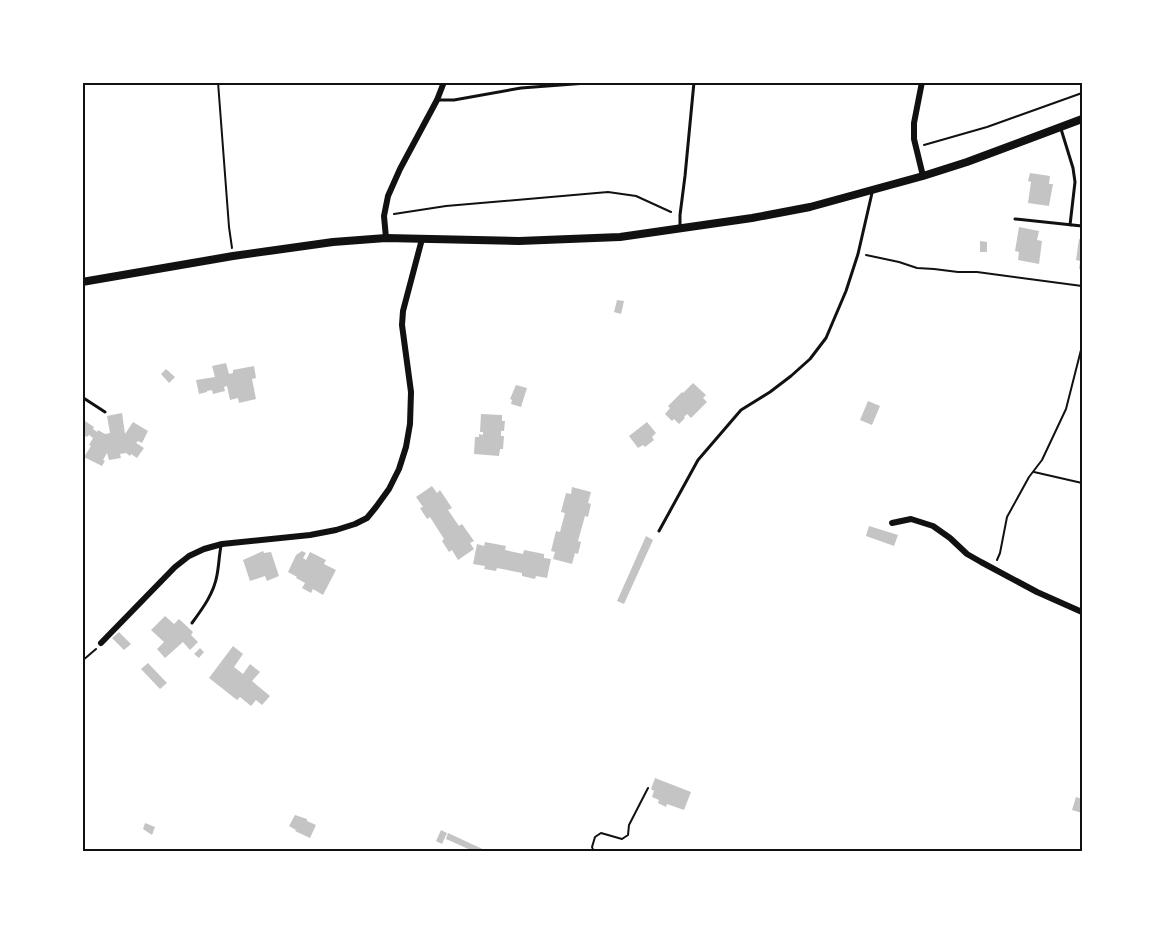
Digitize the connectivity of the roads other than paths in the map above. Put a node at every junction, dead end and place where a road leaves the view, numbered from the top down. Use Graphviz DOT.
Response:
graph roads {
  1 [pos="444,82"];
  2 [pos="600,82"];
  3 [pos="694,82"];
  4 [pos="922,82"];
  5 [pos="437,100"];
  6 [pos="1083,119"];
  7 [pos="1060,127"];
  8 [pos="923,176"];
  9 [pos="872,191"];
  10 [pos="1015,219"];
  11 [pos="1070,225"];
  12 [pos="1083,226"];
  13 [pos="680,229"];
  14 [pos="386,238"];
  15 [pos="422,239"];
  16 [pos="82,282"];
  17 [pos="82,397"];
  18 [pos="105,412"];
  19 [pos="892,523"];
  20 [pos="658,531"];
  21 [pos="222,544"];
  22 [pos="1083,612"];
  23 [pos="192,623"];
  24 [pos="101,643"];
  1 -- 5 [label="street"];
  2 -- 5 [label="lane"];
  3 -- 13 [label="lane"];
  4 -- 8 [label="street"];
  5 -- 14 [label="street"];
  6 -- 7 [label="street"];
  7 -- 8 [label="street"];
  7 -- 11 [label="lane"];
  8 -- 9 [label="street"];
  9 -- 13 [label="street"];
  9 -- 20 [label="lane"];
  10 -- 11 [label="lane"];
  11 -- 12 [label="lane"];
  13 -- 15 [label="street"];
  14 -- 15 [label="street"];
  14 -- 16 [label="street"];
  15 -- 21 [label="street"];
  17 -- 18 [label="lane"];
  19 -- 22 [label="street"];
  21 -- 23 [label="lane"];
  21 -- 24 [label="street"];
}
